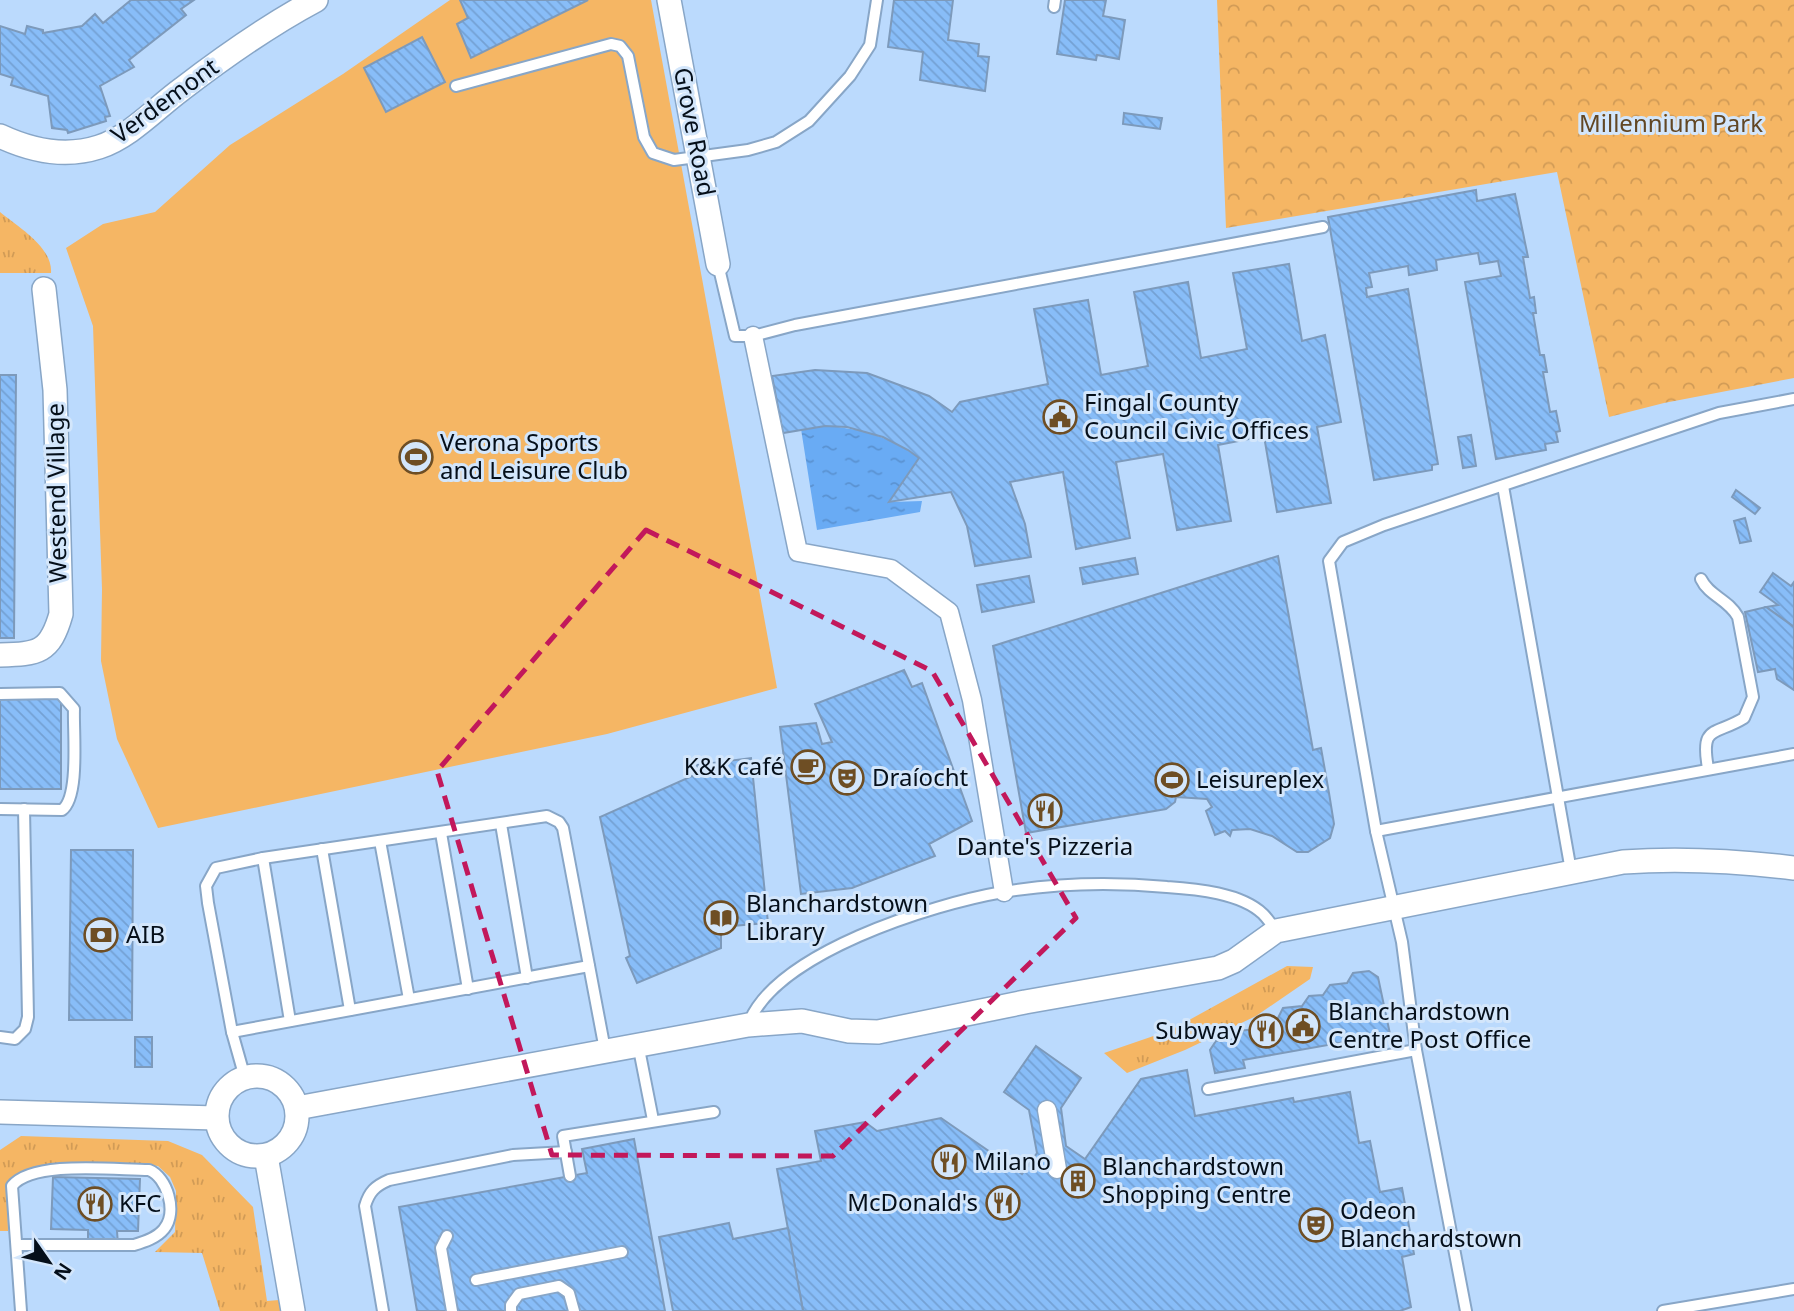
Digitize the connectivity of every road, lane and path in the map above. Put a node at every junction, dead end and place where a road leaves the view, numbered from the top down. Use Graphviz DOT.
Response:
graph roads {
  1 [pos="316,0"];
  2 [pos="669,0"];
  3 [pos="877,0"];
  4 [pos="456,86"];
  5 [pos="0,136"];
  6 [pos="700,155"];
  7 [pos="1323,227"];
  8 [pos="718,264"];
  9 [pos="44,289"];
  10 [pos="753,336"];
  11 [pos="1794,399"];
  12 [pos="1503,486"];
  13 [pos="1701,579"];
  14 [pos="0,655"];
  15 [pos="0,694"];
  16 [pos="1794,754"];
  17 [pos="1708,768"];
  18 [pos="1556,796"];
  19 [pos="0,809"];
  20 [pos="24,809"];
  21 [pos="501,824"];
  22 [pos="1376,831"];
  23 [pos="441,833"];
  24 [pos="380,841"];
  25 [pos="322,849"];
  26 [pos="262,858"];
  27 [pos="1794,868"];
  28 [pos="1570,872"];
  29 [pos="1004,892"];
  30 [pos="1392,907"];
  31 [pos="1276,931"];
  32 [pos="589,966"];
  33 [pos="527,978"];
  34 [pos="468,989"];
  35 [pos="409,999"];
  36 [pos="350,1010"];
  37 [pos="290,1021"];
  38 [pos="748,1025"];
  39 [pos="232,1032"];
  40 [pos="0,1037"];
  41 [pos="638,1044"];
  42 [pos="605,1050"];
  43 [pos="1416,1050"];
  44 [pos="245,1078"];
  45 [pos="1208,1089"];
  46 [pos="297,1108"];
  47 [pos="1047,1110"];
  48 [pos="0,1112"];
  49 [pos="713,1112"];
  50 [pos="216,1118"];
  51 [pos="653,1120"];
  52 [pos="566,1152"];
  53 [pos="266,1156"];
  54 [pos="1057,1169"];
  55 [pos="570,1176"];
  56 [pos="447,1236"];
  57 [pos="19,1245"];
  58 [pos="622,1252"];
  59 [pos="476,1280"];
  60 [pos="1794,1289"];
  61 [pos="21,1311"];
  62 [pos="293,1311"];
  63 [pos="383,1311"];
  64 [pos="452,1311"];
  65 [pos="511,1311"];
  66 [pos="574,1311"];
  67 [pos="1466,1311"];
  68 [pos="1663,1311"];
  1 -- 5 [label="street, Verdemont"];
  2 -- 6 [label="street, Grove Road"];
  3 -- 6 [label="lane"];
  4 -- 6 [label="lane"];
  6 -- 8 [label="street, Grove Road"];
  7 -- 10 [label="lane"];
  8 -- 10 [label="lane"];
  9 -- 14 [label="street, Westend Village"];
  10 -- 29 [label="street"];
  11 -- 12 [label="lane"];
  12 -- 18 [label="lane"];
  12 -- 22 [label="lane"];
  13 -- 17 [label="lane"];
  15 -- 20 [label="lane"];
  16 -- 17 [label="lane"];
  17 -- 18 [label="lane"];
  18 -- 22 [label="lane"];
  18 -- 28 [label="lane"];
  19 -- 20 [label="lane"];
  20 -- 40 [label="lane"];
  21 -- 23 [label="lane"];
  21 -- 32 [label="lane"];
  21 -- 33 [label="lane"];
  22 -- 30 [label="lane"];
  23 -- 24 [label="lane"];
  23 -- 34 [label="lane"];
  24 -- 25 [label="lane"];
  24 -- 35 [label="lane"];
  25 -- 26 [label="lane"];
  25 -- 36 [label="lane"];
  26 -- 37 [label="lane"];
  26 -- 39 [label="lane"];
  27 -- 28 [label="street"];
  28 -- 30 [label="street"];
  29 -- 31 [label="lane"];
  29 -- 38 [label="lane"];
  30 -- 31 [label="street"];
  30 -- 43 [label="lane"];
  31 -- 38 [label="street"];
  32 -- 33 [label="lane"];
  32 -- 42 [label="lane"];
  33 -- 34 [label="lane"];
  34 -- 35 [label="lane"];
  35 -- 36 [label="lane"];
  36 -- 37 [label="lane"];
  37 -- 39 [label="lane"];
  38 -- 41 [label="street"];
  39 -- 44 [label="lane"];
  41 -- 42 [label="street"];
  41 -- 51 [label="lane"];
  42 -- 46 [label="street"];
  43 -- 45 [label="lane"];
  43 -- 67 [label="lane"];
  44 -- 46 [label="street"];
  44 -- 50 [label="street"];
  46 -- 53 [label="street"];
  47 -- 54 [label="street"];
  48 -- 50 [label="street"];
  49 -- 51 [label="lane"];
  50 -- 53 [label="street"];
  51 -- 52 [label="lane"];
  52 -- 55 [label="lane"];
  52 -- 63 [label="lane"];
  53 -- 62 [label="street"];
  56 -- 64 [label="lane"];
  57 -- 57 [label="lane"];
  57 -- 61 [label="lane"];
  58 -- 59 [label="lane"];
  60 -- 68 [label="lane"];
  65 -- 66 [label="lane"];
}
